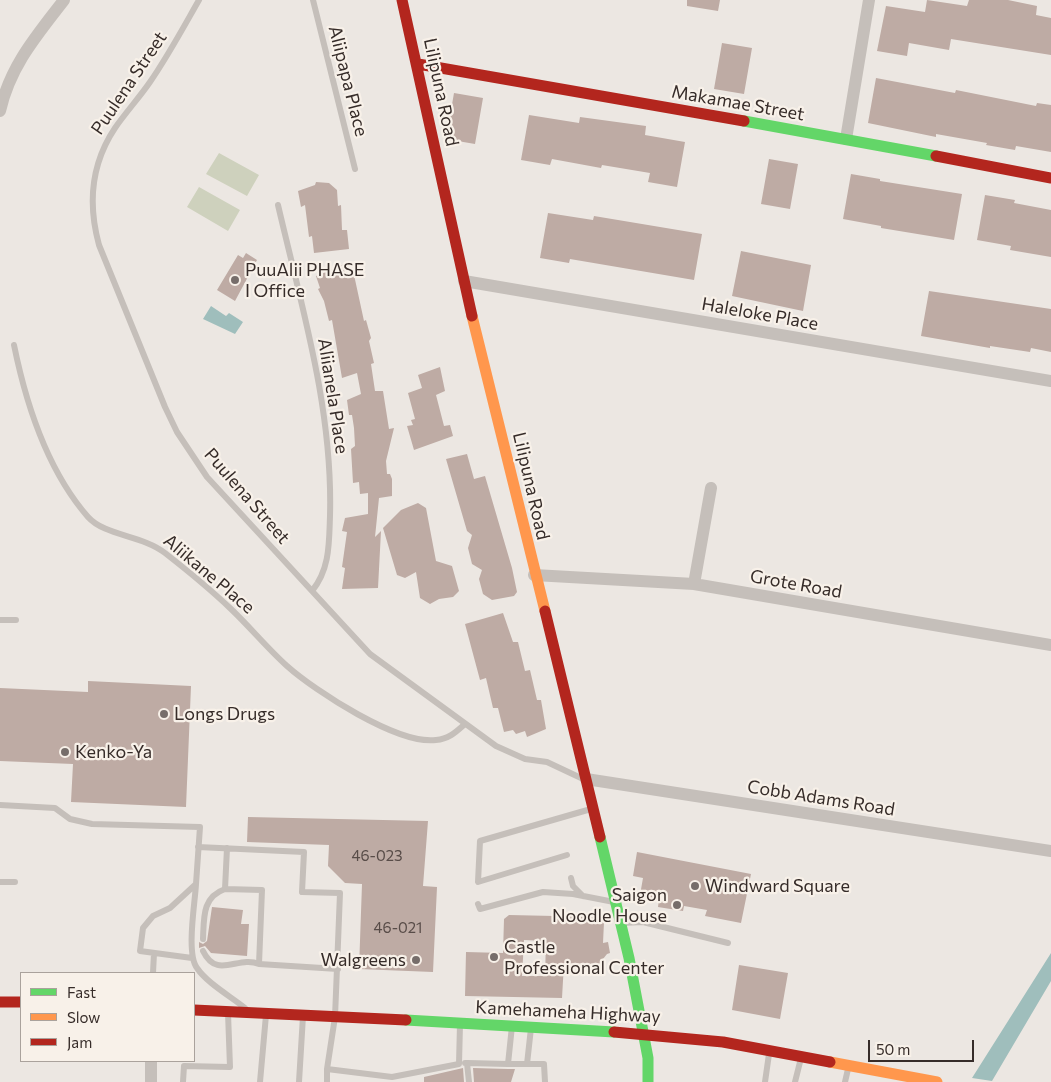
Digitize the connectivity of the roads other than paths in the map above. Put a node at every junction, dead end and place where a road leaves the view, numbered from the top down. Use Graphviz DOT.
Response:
graph roads {
  1 [pos="64,0"];
  2 [pos="199,0"];
  3 [pos="312,0"];
  4 [pos="402,0"];
  5 [pos="870,0"];
  6 [pos="418,64"];
  7 [pos="0,111"];
  8 [pos="846,139"];
  9 [pos="355,169"];
  10 [pos="1051,178"];
  11 [pos="278,205"];
  12 [pos="464,281"];
  13 [pos="14,345"];
  14 [pos="1051,381"];
  15 [pos="711,488"];
  16 [pos="534,575"];
  17 [pos="694,584"];
  18 [pos="312,591"];
  19 [pos="0,620"];
  20 [pos="16,620"];
  21 [pos="1051,645"];
  22 [pos="465,724"];
  23 [pos="586,779"];
  24 [pos="0,805"];
  25 [pos="592,809"];
  26 [pos="198,847"];
  27 [pos="227,848"];
  28 [pos="1051,851"];
  29 [pos="567,855"];
  30 [pos="571,878"];
  31 [pos="0,882"];
  32 [pos="15,882"];
  33 [pos="196,884"];
  34 [pos="225,889"];
  35 [pos="584,896"];
  36 [pos="615,902"];
  37 [pos="478,904"];
  38 [pos="621,922"];
  39 [pos="202,939"];
  40 [pos="728,943"];
  41 [pos="203,951"];
  42 [pos="154,953"];
  43 [pos="192,958"];
  44 [pos="259,964"];
  45 [pos="338,970"];
  46 [pos="153,972"];
  47 [pos="0,1002"];
  48 [pos="20,1002"];
  49 [pos="195,1010"];
  50 [pos="228,1012"];
  51 [pos="250,1013"];
  52 [pos="266,1014"];
  53 [pos="303,1015"];
  54 [pos="335,1017"];
  55 [pos="460,1023"];
  56 [pos="512,1025"];
  57 [pos="532,1026"];
  58 [pos="642,1033"];
  59 [pos="770,1051"];
  60 [pos="801,1057"];
  61 [pos="151,1062"];
  62 [pos="467,1063"];
  63 [pos="459,1064"];
  64 [pos="508,1064"];
  65 [pos="527,1064"];
  66 [pos="849,1066"];
  67 [pos="327,1069"];
  68 [pos="392,1080"];
  69 [pos="151,1082"];
  70 [pos="183,1082"];
  71 [pos="260,1082"];
  72 [pos="299,1082"];
  73 [pos="327,1082"];
  74 [pos="469,1082"];
  75 [pos="545,1082"];
  76 [pos="648,1082"];
  77 [pos="765,1082"];
  78 [pos="795,1082"];
  79 [pos="845,1082"];
  80 [pos="937,1082"];
  1 -- 7 [label="street"];
  2 -- 18 [label="lane, Puulena Street"];
  3 -- 9 [label="lane, Aliipapa Place"];
  4 -- 6 [label="street, Lilipuna Road"];
  5 -- 8 [label="street"];
  6 -- 8 [label="street, Makamae Street"];
  6 -- 12 [label="street, Lilipuna Road"];
  8 -- 10 [label="street, Makamae Street"];
  11 -- 18 [label="lane, Aliianela Place"];
  12 -- 14 [label="street, Haleloke Place"];
  12 -- 16 [label="street, Lilipuna Road"];
  13 -- 22 [label="lane, Aliikane Place"];
  15 -- 17 [label="street"];
  16 -- 17 [label="street, Grote Road"];
  16 -- 23 [label="street, Lilipuna Road"];
  17 -- 21 [label="street, Grote Road"];
  18 -- 22 [label="lane, Puulena Street"];
  19 -- 20 [label="lane"];
  22 -- 23 [label="lane, Puulena Street"];
  23 -- 25 [label="street, Lilipuna Road"];
  23 -- 28 [label="street, Cobb Adams Road"];
  24 -- 26 [label="lane"];
  25 -- 29 [label="lane"];
  25 -- 36 [label="street, Lilipuna Road"];
  26 -- 27 [label="lane"];
  26 -- 33 [label="lane"];
  27 -- 34 [label="lane"];
  27 -- 45 [label="lane"];
  30 -- 35 [label="lane"];
  31 -- 32 [label="lane"];
  33 -- 42 [label="lane"];
  33 -- 43 [label="lane"];
  34 -- 39 [label="lane"];
  34 -- 44 [label="lane"];
  35 -- 36 [label="lane"];
  35 -- 37 [label="lane"];
  36 -- 38 [label="street, Lilipuna Road"];
  38 -- 40 [label="lane"];
  38 -- 58 [label="street, Lilipuna Road"];
  41 -- 44 [label="lane"];
  42 -- 43 [label="lane"];
  42 -- 46 [label="lane"];
  43 -- 51 [label="lane"];
  44 -- 45 [label="lane"];
  45 -- 54 [label="lane"];
  47 -- 48 [label="street"];
  49 -- 50 [label="street, Kamehameha Highway"];
  50 -- 51 [label="street, Kamehameha Highway"];
  50 -- 70 [label="lane"];
  51 -- 52 [label="street, Kamehameha Highway"];
  52 -- 53 [label="street, Kamehameha Highway"];
  52 -- 71 [label="lane"];
  53 -- 54 [label="street, Kamehameha Highway"];
  53 -- 72 [label="lane"];
  54 -- 55 [label="street, Kamehameha Highway"];
  54 -- 67 [label="lane"];
  55 -- 56 [label="street, Kamehameha Highway"];
  55 -- 63 [label="lane"];
  56 -- 57 [label="street, Kamehameha Highway"];
  56 -- 64 [label="lane"];
  57 -- 58 [label="street, Kamehameha Highway"];
  57 -- 65 [label="lane"];
  58 -- 59 [label="street, Kamehameha Highway"];
  58 -- 76 [label="street, Lilipuna Road"];
  59 -- 60 [label="street, Kamehameha Highway"];
  59 -- 77 [label="lane"];
  60 -- 66 [label="street, Kamehameha Highway"];
  60 -- 78 [label="lane"];
  61 -- 69 [label="street"];
  62 -- 63 [label="lane"];
  62 -- 64 [label="lane"];
  62 -- 74 [label="lane"];
  63 -- 68 [label="lane"];
  64 -- 65 [label="lane"];
  65 -- 75 [label="lane"];
  66 -- 79 [label="lane"];
  66 -- 80 [label="street, Kamehameha Highway"];
  67 -- 68 [label="lane"];
  67 -- 73 [label="lane"];
}
